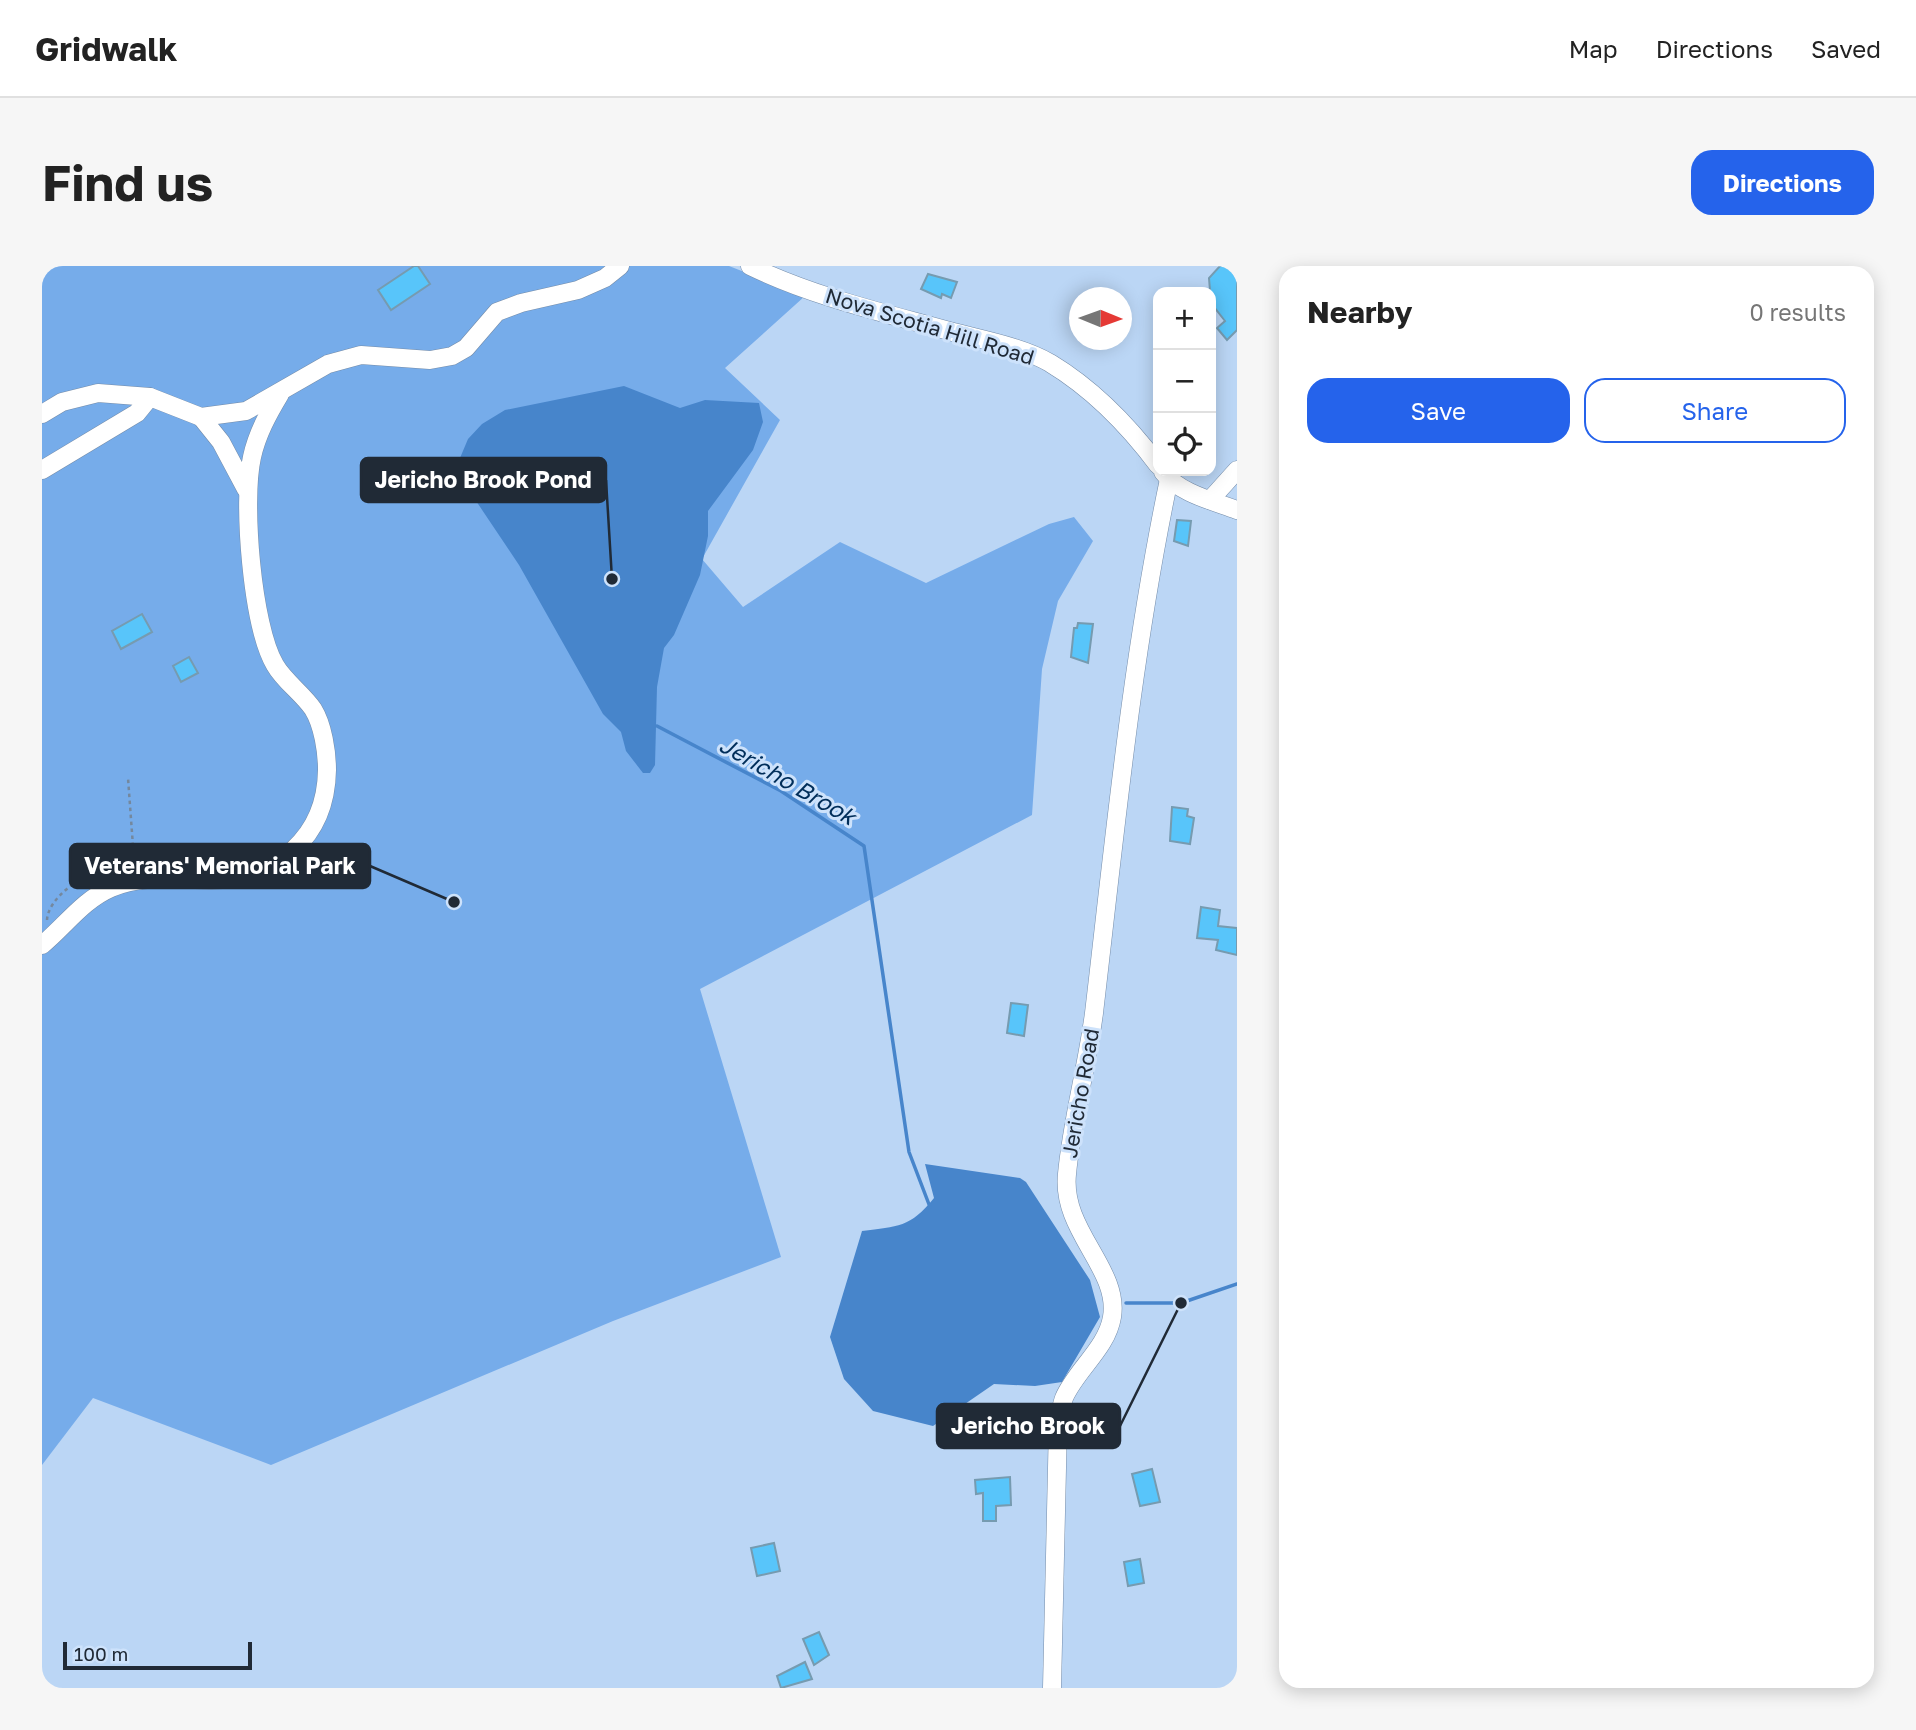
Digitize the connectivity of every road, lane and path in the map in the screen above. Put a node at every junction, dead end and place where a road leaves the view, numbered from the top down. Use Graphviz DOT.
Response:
graph roads {
  1 [pos="620,266"];
  2 [pos="750,266"];
  3 [pos="280,394"];
  4 [pos="150,397"];
  5 [pos="42,414"];
  6 [pos="201,417"];
  7 [pos="1153,458"];
  8 [pos="42,470"];
  9 [pos="1237,470"];
  10 [pos="1162,476"];
  11 [pos="1170,476"];
  12 [pos="246,489"];
  13 [pos="1210,500"];
  14 [pos="1237,510"];
  15 [pos="128,778"];
  16 [pos="47,940"];
  17 [pos="1052,1688"];
  1 -- 3 [label="street"];
  2 -- 7 [label="street, Nova Scotia Hill Road"];
  3 -- 6 [label="street"];
  3 -- 12 [label="street"];
  4 -- 5 [label="street"];
  4 -- 6 [label="street"];
  4 -- 8 [label="street"];
  6 -- 12 [label="street"];
  9 -- 13 [label="street"];
  10 -- 17 [label="street, Jericho Road"];
  11 -- 13 [label="street"];
  12 -- 16 [label="street"];
  13 -- 14 [label="street"];
  15 -- 16 [label="path"];
}
